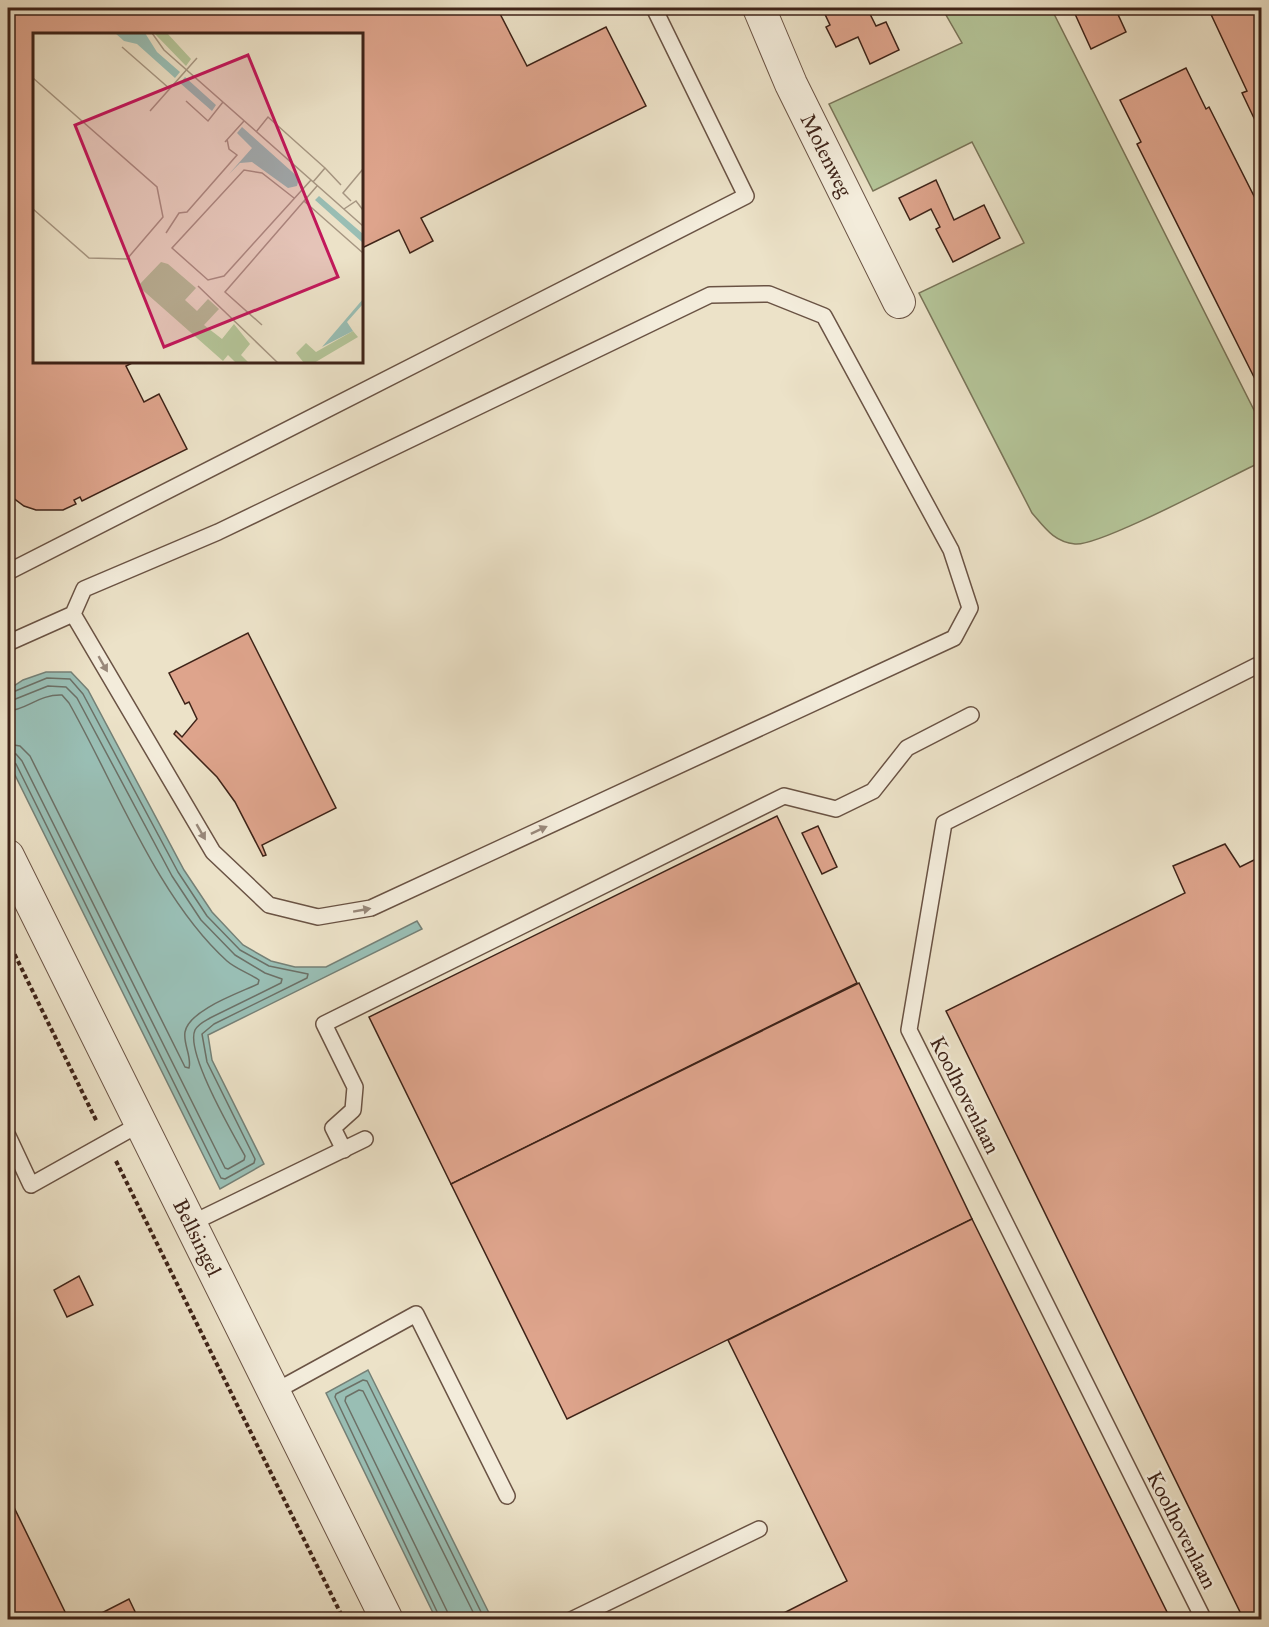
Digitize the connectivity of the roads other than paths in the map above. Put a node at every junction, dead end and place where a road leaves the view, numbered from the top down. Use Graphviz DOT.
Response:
graph roads {
  1 [pos="654,8"];
  2 [pos="759,8"];
  3 [pos="898,302"];
  4 [pos="8,554"];
  5 [pos="11,570"];
  6 [pos="73,614"];
  7 [pos="8,643"];
  8 [pos="1262,663"];
  9 [pos="971,716"];
  10 [pos="8,856"];
  11 [pos="140,1124"];
  12 [pos="8,1136"];
  13 [pos="365,1139"];
  14 [pos="344,1150"];
  15 [pos="190,1224"];
  16 [pos="274,1392"];
  17 [pos="507,1496"];
  18 [pos="759,1529"];
  19 [pos="576,1618"];
  20 [pos="387,1620"];
  21 [pos="1204,1620"];
  1 -- 5 [label="lane"];
  2 -- 3 [label="street, Molenweg"];
  4 -- 5 [label="lane"];
  6 -- 6 [label="lane, one-way"];
  6 -- 7 [label="lane"];
  8 -- 21 [label="lane, Koolhovenlaan"];
  9 -- 14 [label="lane"];
  10 -- 11 [label="street, Bellsingel"];
  11 -- 12 [label="lane"];
  11 -- 15 [label="street, Bellsingel"];
  13 -- 14 [label="lane"];
  14 -- 15 [label="lane"];
  15 -- 16 [label="street, Bellsingel"];
  16 -- 17 [label="lane"];
  16 -- 20 [label="street, Bellsingel"];
  18 -- 19 [label="lane"];
}
